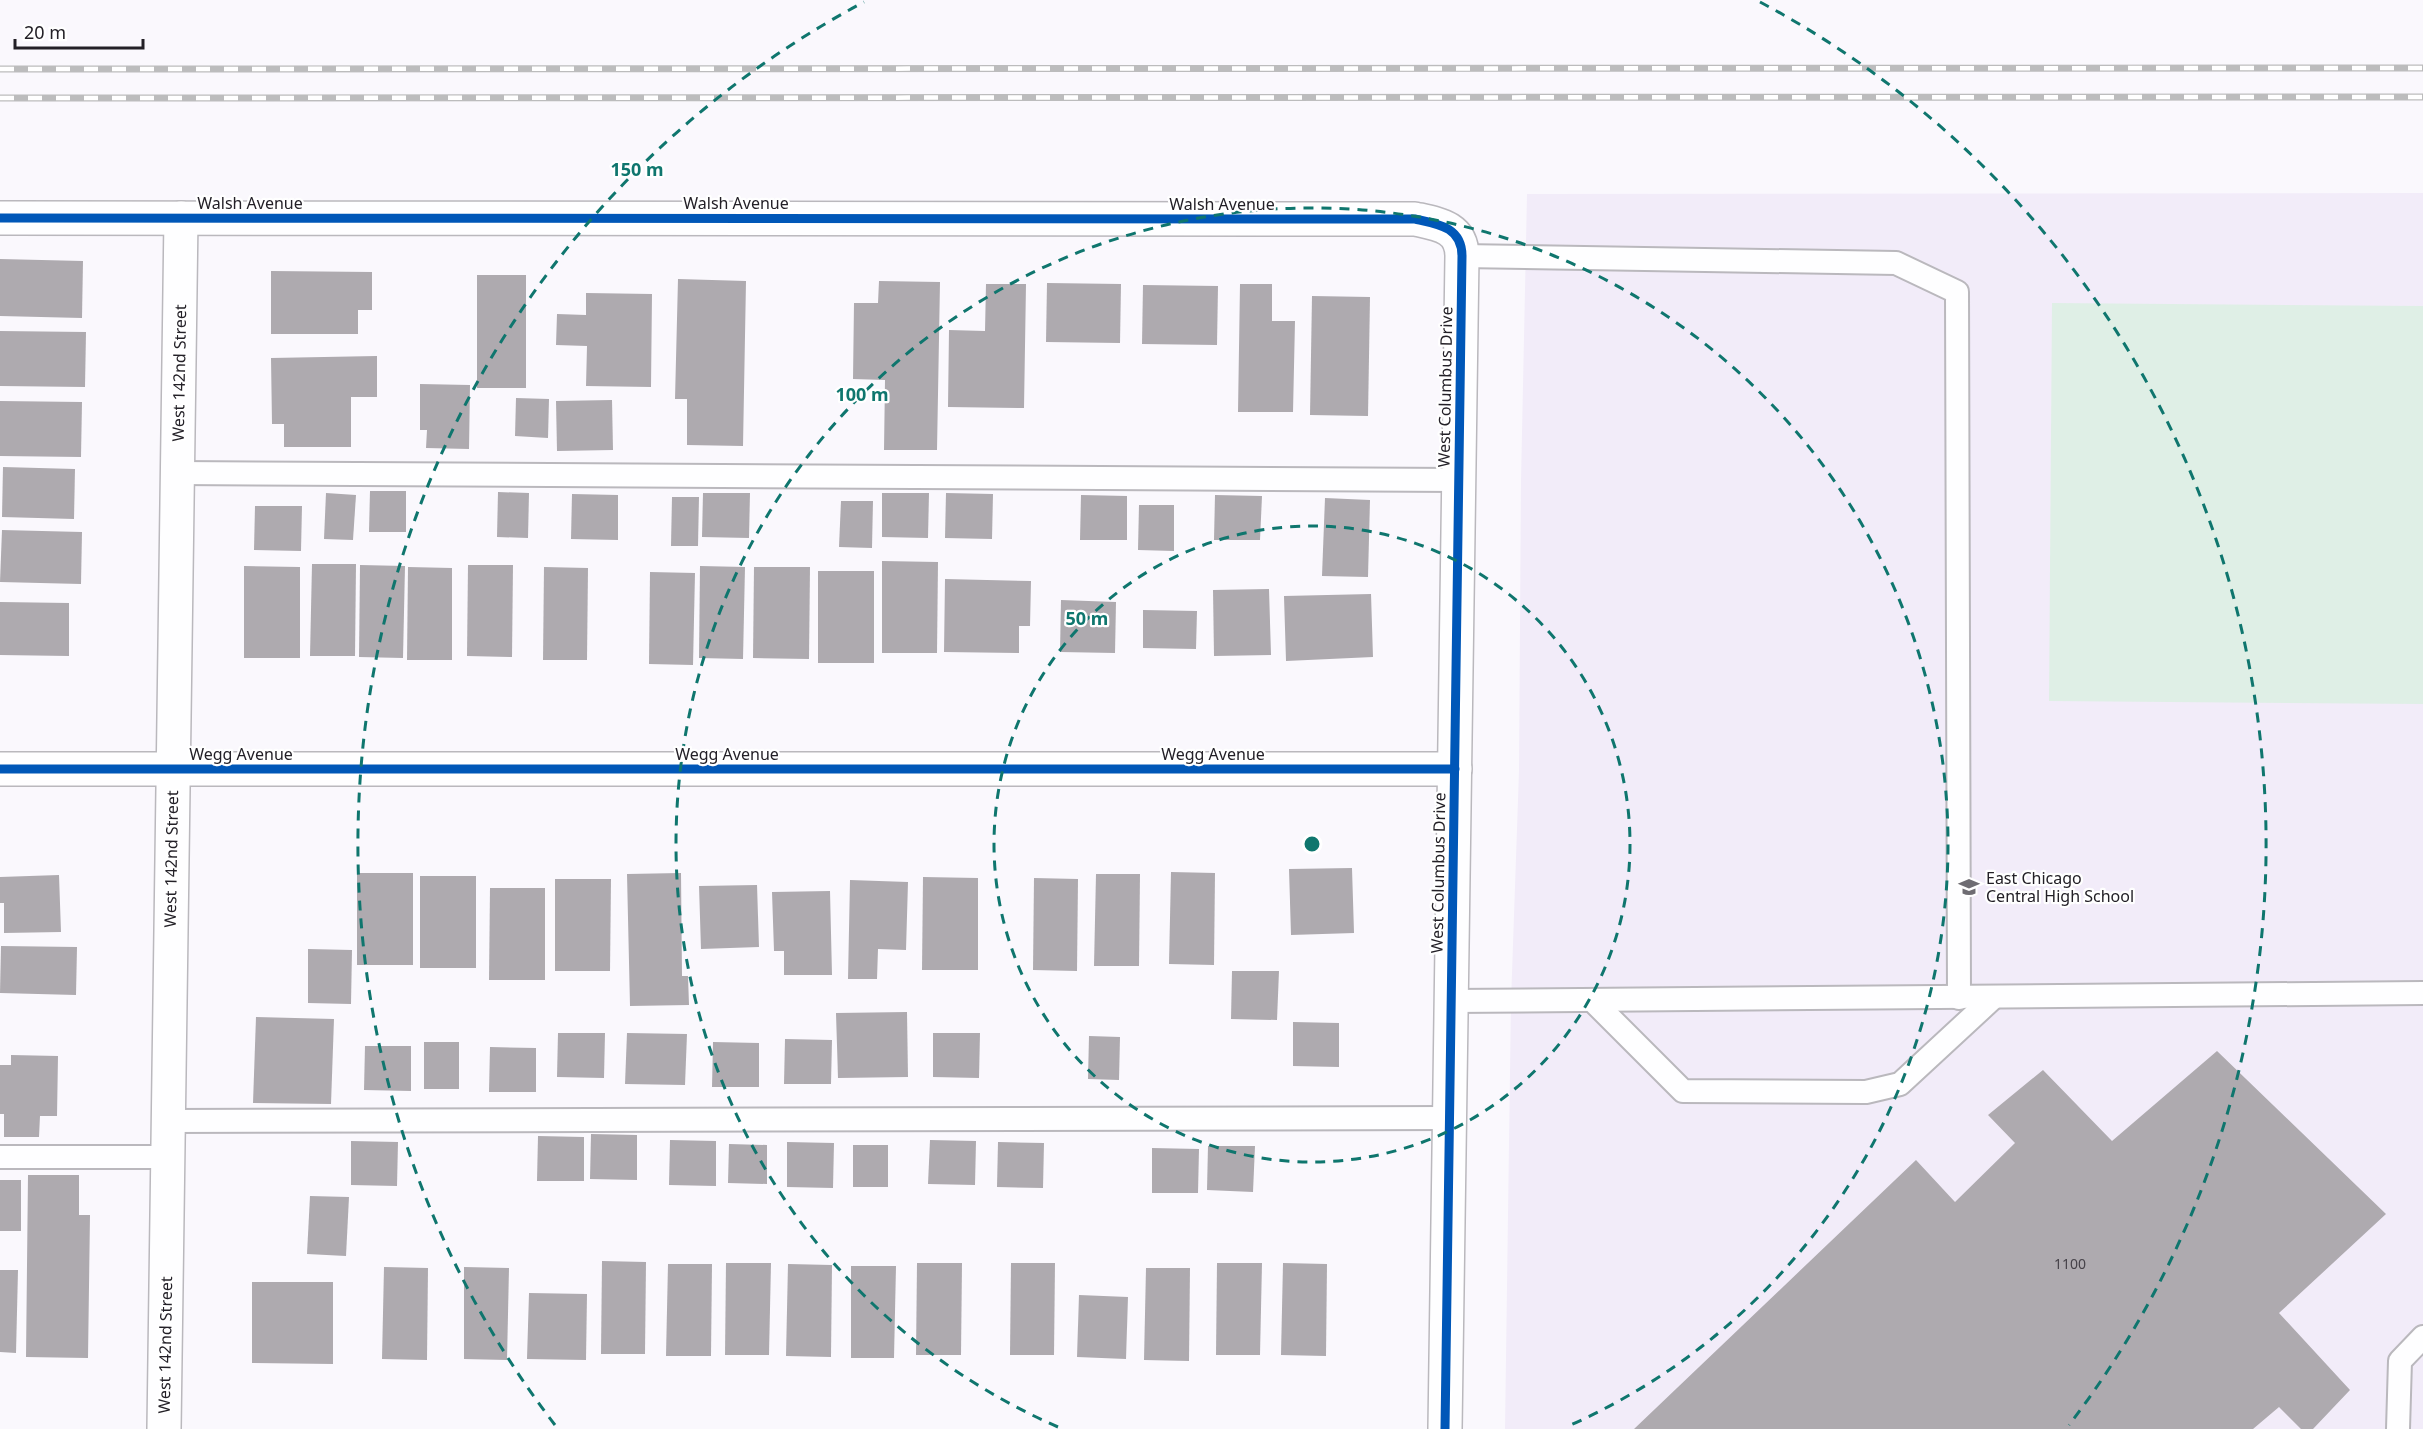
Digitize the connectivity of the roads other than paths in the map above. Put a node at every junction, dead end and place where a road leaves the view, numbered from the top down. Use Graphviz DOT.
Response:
graph roads {
  1 [pos="0,218"];
  2 [pos="181,218"];
  3 [pos="1462,250"];
  4 [pos="177,473"];
  5 [pos="1458,480"];
  6 [pos="0,769"];
  7 [pos="172,769"];
  8 [pos="1455,769"];
  9 [pos="2423,993"];
  10 [pos="1959,998"];
  11 [pos="1993,998"];
  12 [pos="1592,1000"];
  13 [pos="1451,1001"];
  14 [pos="1450,1118"];
  15 [pos="168,1120"];
  16 [pos="168,1156"];
  17 [pos="0,1157"];
  18 [pos="2423,1337"];
  19 [pos="164,1429"];
  20 [pos="1445,1429"];
  21 [pos="2398,1429"];
  1 -- 2 [label="street, Walsh Avenue"];
  2 -- 3 [label="street, Walsh Avenue"];
  2 -- 4 [label="street, West 142nd Street"];
  3 -- 5 [label="street, West Columbus Drive"];
  3 -- 10 [label="lane"];
  4 -- 5 [label="lane"];
  4 -- 7 [label="street, West 142nd Street"];
  5 -- 8 [label="street, West Columbus Drive"];
  6 -- 7 [label="street, Wegg Avenue"];
  7 -- 8 [label="street, Wegg Avenue"];
  7 -- 15 [label="street, West 142nd Street"];
  8 -- 13 [label="street, West Columbus Drive"];
  9 -- 11 [label="lane"];
  10 -- 11 [label="lane"];
  10 -- 12 [label="lane"];
  11 -- 12 [label="lane"];
  12 -- 13 [label="lane"];
  13 -- 14 [label="street, West Columbus Drive"];
  14 -- 15 [label="lane"];
  14 -- 20 [label="street, West Columbus Drive"];
  15 -- 16 [label="street, West 142nd Street"];
  16 -- 17 [label="lane"];
  16 -- 19 [label="street, West 142nd Street"];
  18 -- 21 [label="lane"];
}
